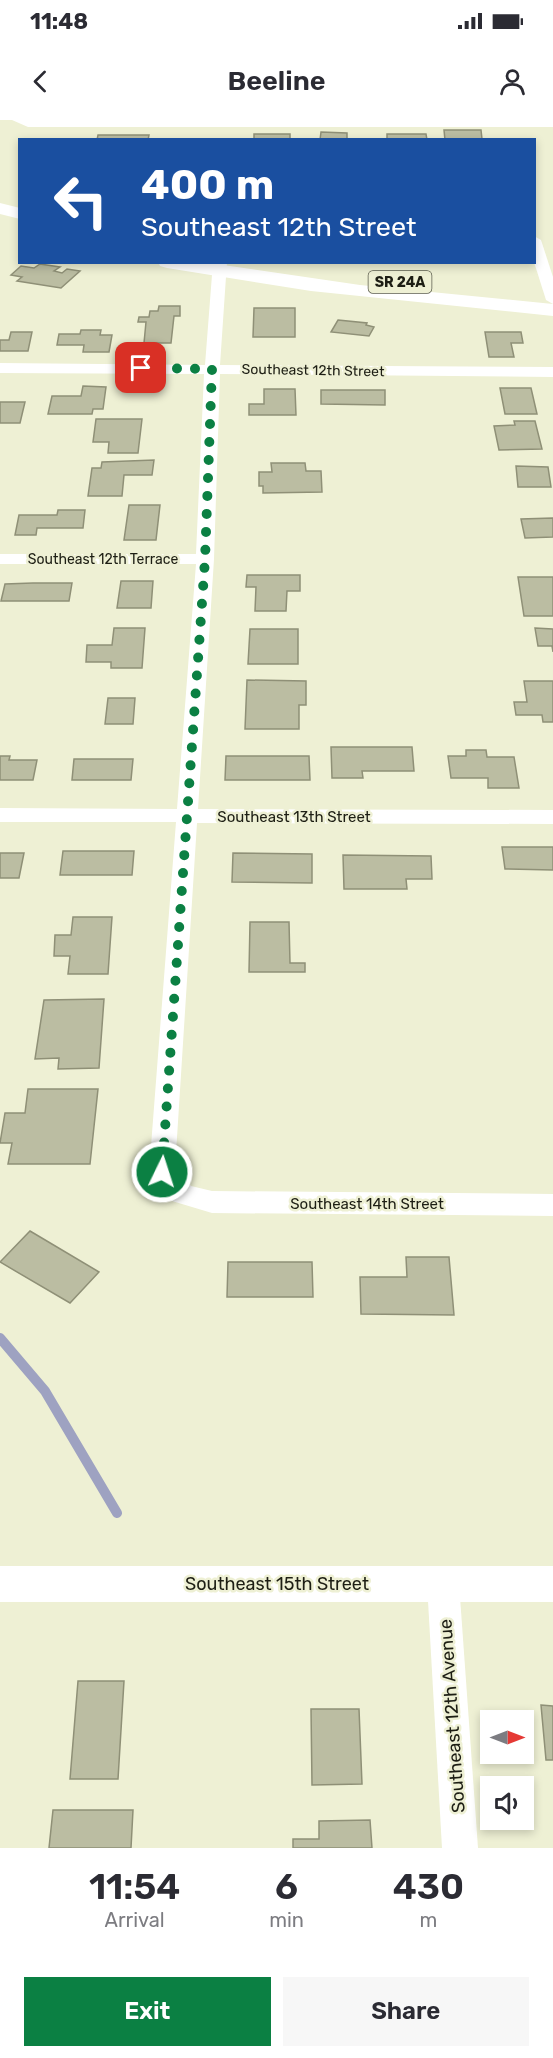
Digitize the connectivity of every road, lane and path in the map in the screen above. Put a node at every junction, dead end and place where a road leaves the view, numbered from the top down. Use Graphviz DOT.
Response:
graph roads {
  1 [pos="19,120"];
  2 [pos="232,122"];
  3 [pos="507,122"];
  4 [pos="553,123"];
  5 [pos="231,138"];
  6 [pos="511,138"];
  7 [pos="0,208"];
  8 [pos="18,213"];
  9 [pos="0,224"];
  10 [pos="18,228"];
  11 [pos="537,236"];
  12 [pos="185,264"];
  13 [pos="265,264"];
  14 [pos="220,268"];
  15 [pos="552,300"];
  16 [pos="0,368"];
  17 [pos="212,369"];
  18 [pos="553,372"];
  19 [pos="0,559"];
  20 [pos="205,560"];
  21 [pos="0,815"];
  22 [pos="187,816"];
  23 [pos="553,817"];
  24 [pos="553,1205"];
  25 [pos="443,1583"];
  26 [pos="0,1584"];
  27 [pos="553,1584"];
  28 [pos="460,1848"];
  1 -- 2 [label="street"];
  2 -- 3 [label="street"];
  2 -- 5 [label="street"];
  3 -- 4 [label="street"];
  3 -- 6 [label="street"];
  7 -- 8 [label="highway"];
  9 -- 10 [label="highway"];
  11 -- 15 [label="street"];
  12 -- 14 [label="highway, SR 24A"];
  13 -- 15 [label="highway, SR 24A"];
  14 -- 15 [label="highway, SR 24A"];
  14 -- 17 [label="street"];
  16 -- 17 [label="street, Southeast 12th Street"];
  17 -- 18 [label="street, Southeast 12th Street"];
  17 -- 20 [label="street"];
  19 -- 20 [label="street, Southeast 12th Terrace"];
  20 -- 22 [label="street"];
  21 -- 22 [label="street, Southeast 13th Street"];
  22 -- 23 [label="street, Southeast 13th Street"];
  22 -- 24 [label="street, Southeast 14th Street"];
  25 -- 26 [label="street, Southeast 15th Street"];
  25 -- 27 [label="street, Southeast 15th Street"];
  25 -- 28 [label="street, Southeast 12th Avenue"];
}
